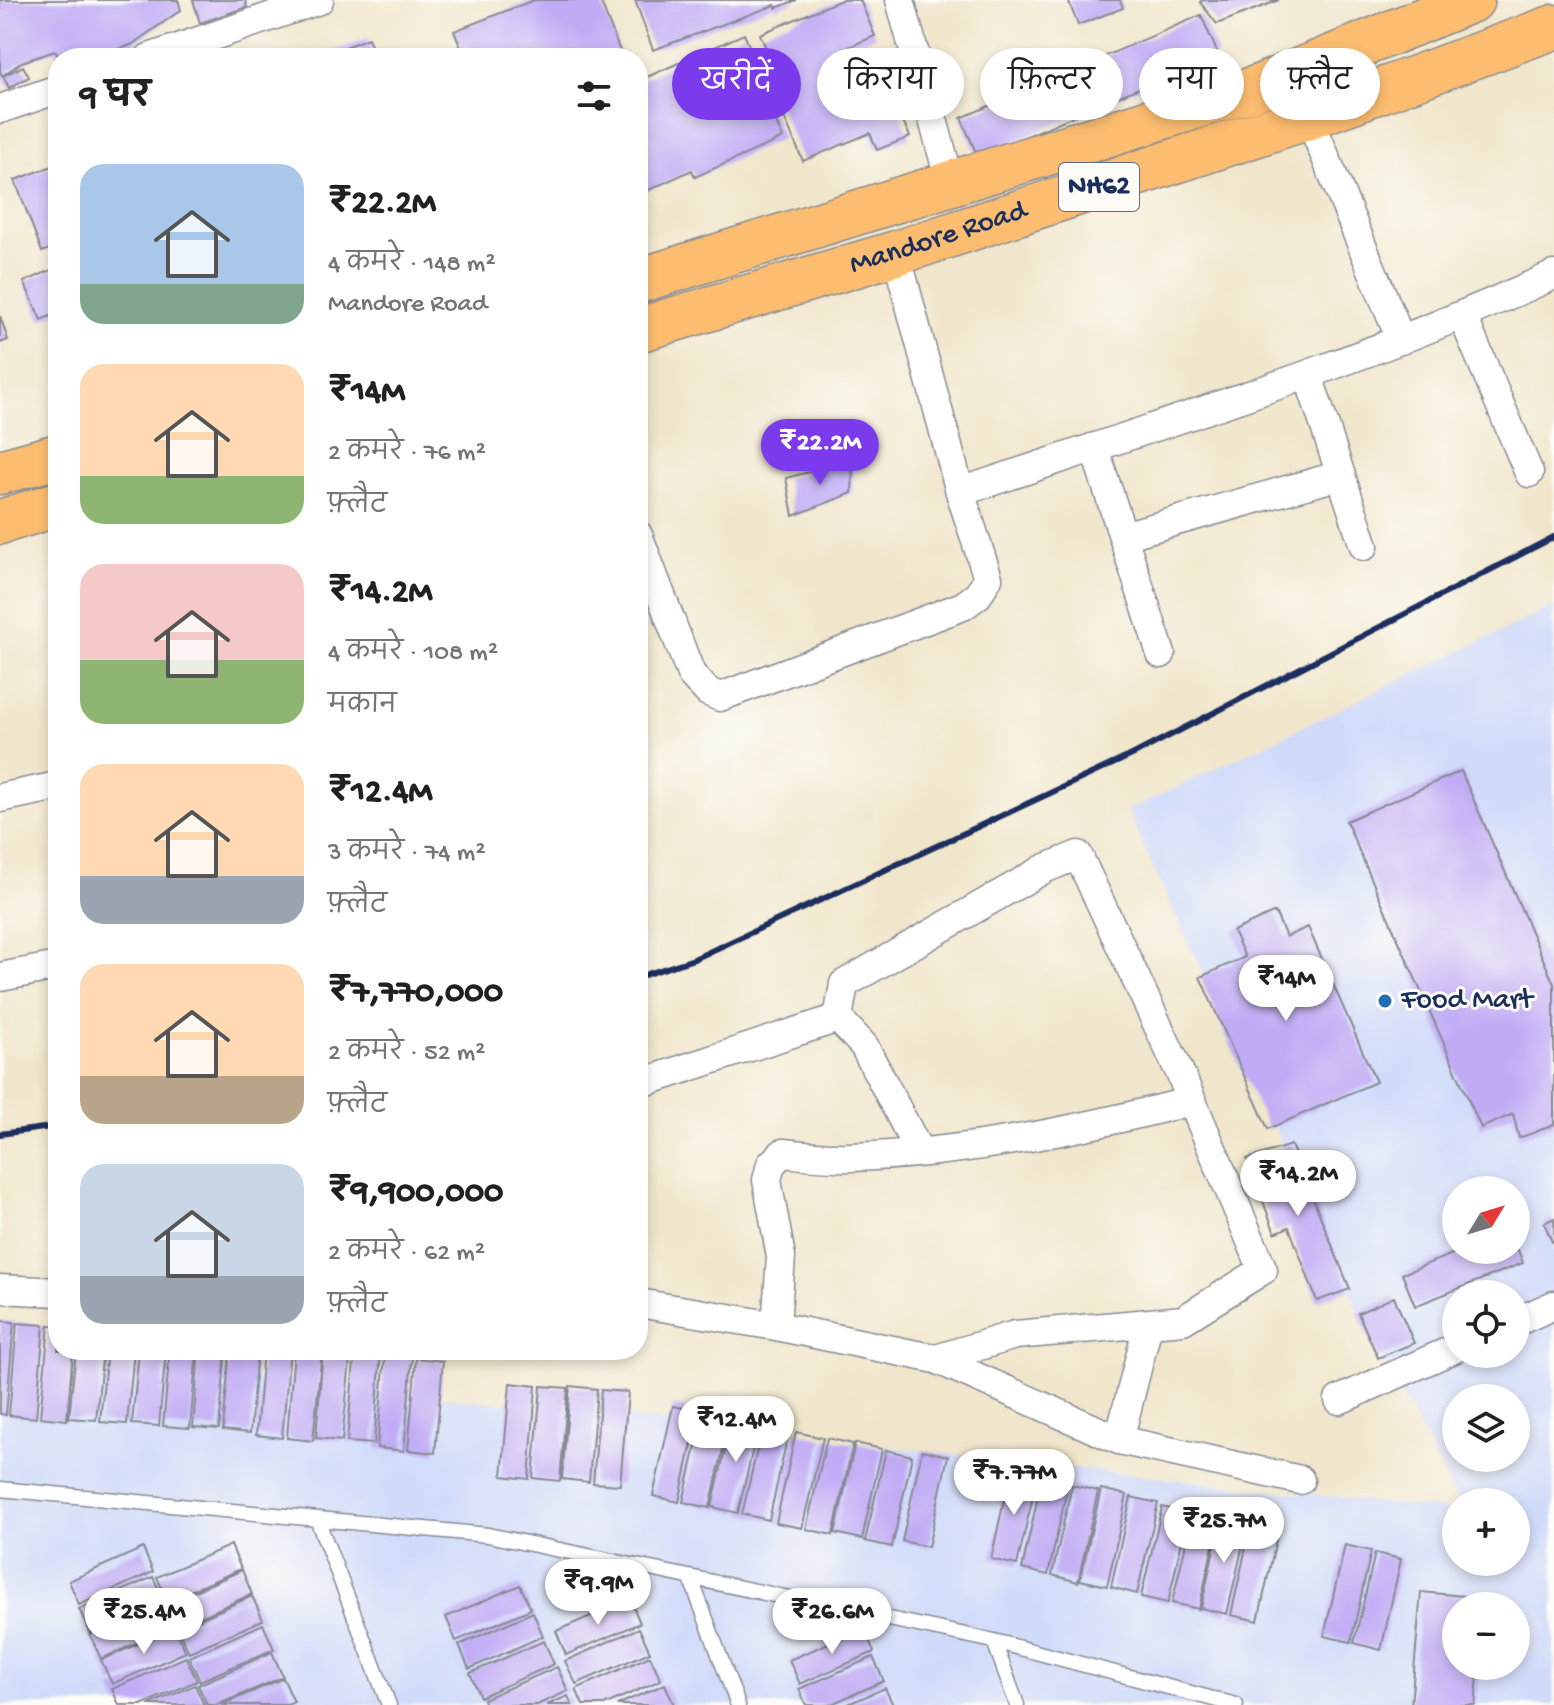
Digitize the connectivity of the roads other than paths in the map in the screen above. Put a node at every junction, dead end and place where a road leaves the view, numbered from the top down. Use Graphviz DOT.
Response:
graph roads {
  1 [pos="319,0"];
  2 [pos="900,0"];
  3 [pos="1472,0"];
  4 [pos="1554,27"];
  5 [pos="178,48"];
  6 [pos="1380,91"];
  7 [pos="48,92"];
  8 [pos="0,109"];
  9 [pos="1300,120"];
  10 [pos="1310,120"];
  11 [pos="951,185"];
  12 [pos="896,253"];
  13 [pos="1554,275"];
  14 [pos="648,278"];
  15 [pos="1463,317"];
  16 [pos="648,327"];
  17 [pos="1401,340"];
  18 [pos="1308,375"];
  19 [pos="1094,447"];
  20 [pos="48,459"];
  21 [pos="0,472"];
  22 [pos="1529,473"];
  23 [pos="1341,475"];
  24 [pos="960,492"];
  25 [pos="48,507"];
  26 [pos="0,522"];
  27 [pos="1123,536"];
  28 [pos="1364,546"];
  29 [pos="648,561"];
  30 [pos="1161,654"];
  31 [pos="48,788"];
  32 [pos="0,798"];
  33 [pos="48,968"];
  34 [pos="0,977"];
  35 [pos="838,1018"];
  36 [pos="648,1081"];
  37 [pos="1192,1101"];
  38 [pos="919,1151"];
  39 [pos="0,1289"];
  40 [pos="48,1291"];
  41 [pos="648,1305"];
  42 [pos="1554,1305"];
  43 [pos="1530,1316"];
  44 [pos="1148,1325"];
  45 [pos="776,1326"];
  46 [pos="1442,1354"];
  47 [pos="936,1359"];
  48 [pos="1339,1400"];
  49 [pos="1119,1440"];
  50 [pos="1300,1480"];
  51 [pos="0,1489"];
  52 [pos="317,1519"];
  53 [pos="691,1579"];
  54 [pos="994,1641"];
  55 [pos="389,1705"];
  56 [pos="738,1705"];
  57 [pos="1017,1705"];
  58 [pos="1236,1705"];
  1 -- 5 [label="street"];
  2 -- 11 [label="street"];
  3 -- 11 [label="highway, Mandore Road / NH62"];
  4 -- 6 [label="highway, Mandore Road / NH62"];
  7 -- 8 [label="street"];
  9 -- 12 [label="highway, Mandore Road / NH62"];
  10 -- 17 [label="street"];
  11 -- 14 [label="highway, Mandore Road / NH62"];
  12 -- 16 [label="highway, Mandore Road / NH62"];
  12 -- 24 [label="street"];
  13 -- 15 [label="street"];
  15 -- 17 [label="street"];
  15 -- 22 [label="street"];
  17 -- 18 [label="street"];
  18 -- 19 [label="street"];
  18 -- 23 [label="street"];
  19 -- 24 [label="street"];
  19 -- 27 [label="street"];
  20 -- 21 [label="highway"];
  23 -- 27 [label="street"];
  23 -- 28 [label="street"];
  24 -- 29 [label="street"];
  25 -- 26 [label="highway"];
  27 -- 30 [label="street"];
  31 -- 32 [label="street"];
  33 -- 34 [label="street"];
  35 -- 36 [label="street"];
  35 -- 37 [label="street"];
  35 -- 38 [label="street"];
  37 -- 38 [label="street"];
  37 -- 44 [label="street"];
  38 -- 45 [label="street"];
  39 -- 40 [label="street"];
  41 -- 45 [label="street"];
  42 -- 43 [label="street"];
  44 -- 47 [label="street"];
  44 -- 49 [label="street"];
  45 -- 47 [label="street"];
  46 -- 48 [label="street"];
  47 -- 49 [label="street"];
  49 -- 50 [label="street"];
  51 -- 52 [label="lane"];
  52 -- 53 [label="lane"];
  52 -- 55 [label="lane"];
  53 -- 54 [label="lane"];
  53 -- 56 [label="lane"];
  54 -- 57 [label="lane"];
  54 -- 58 [label="lane"];
}
